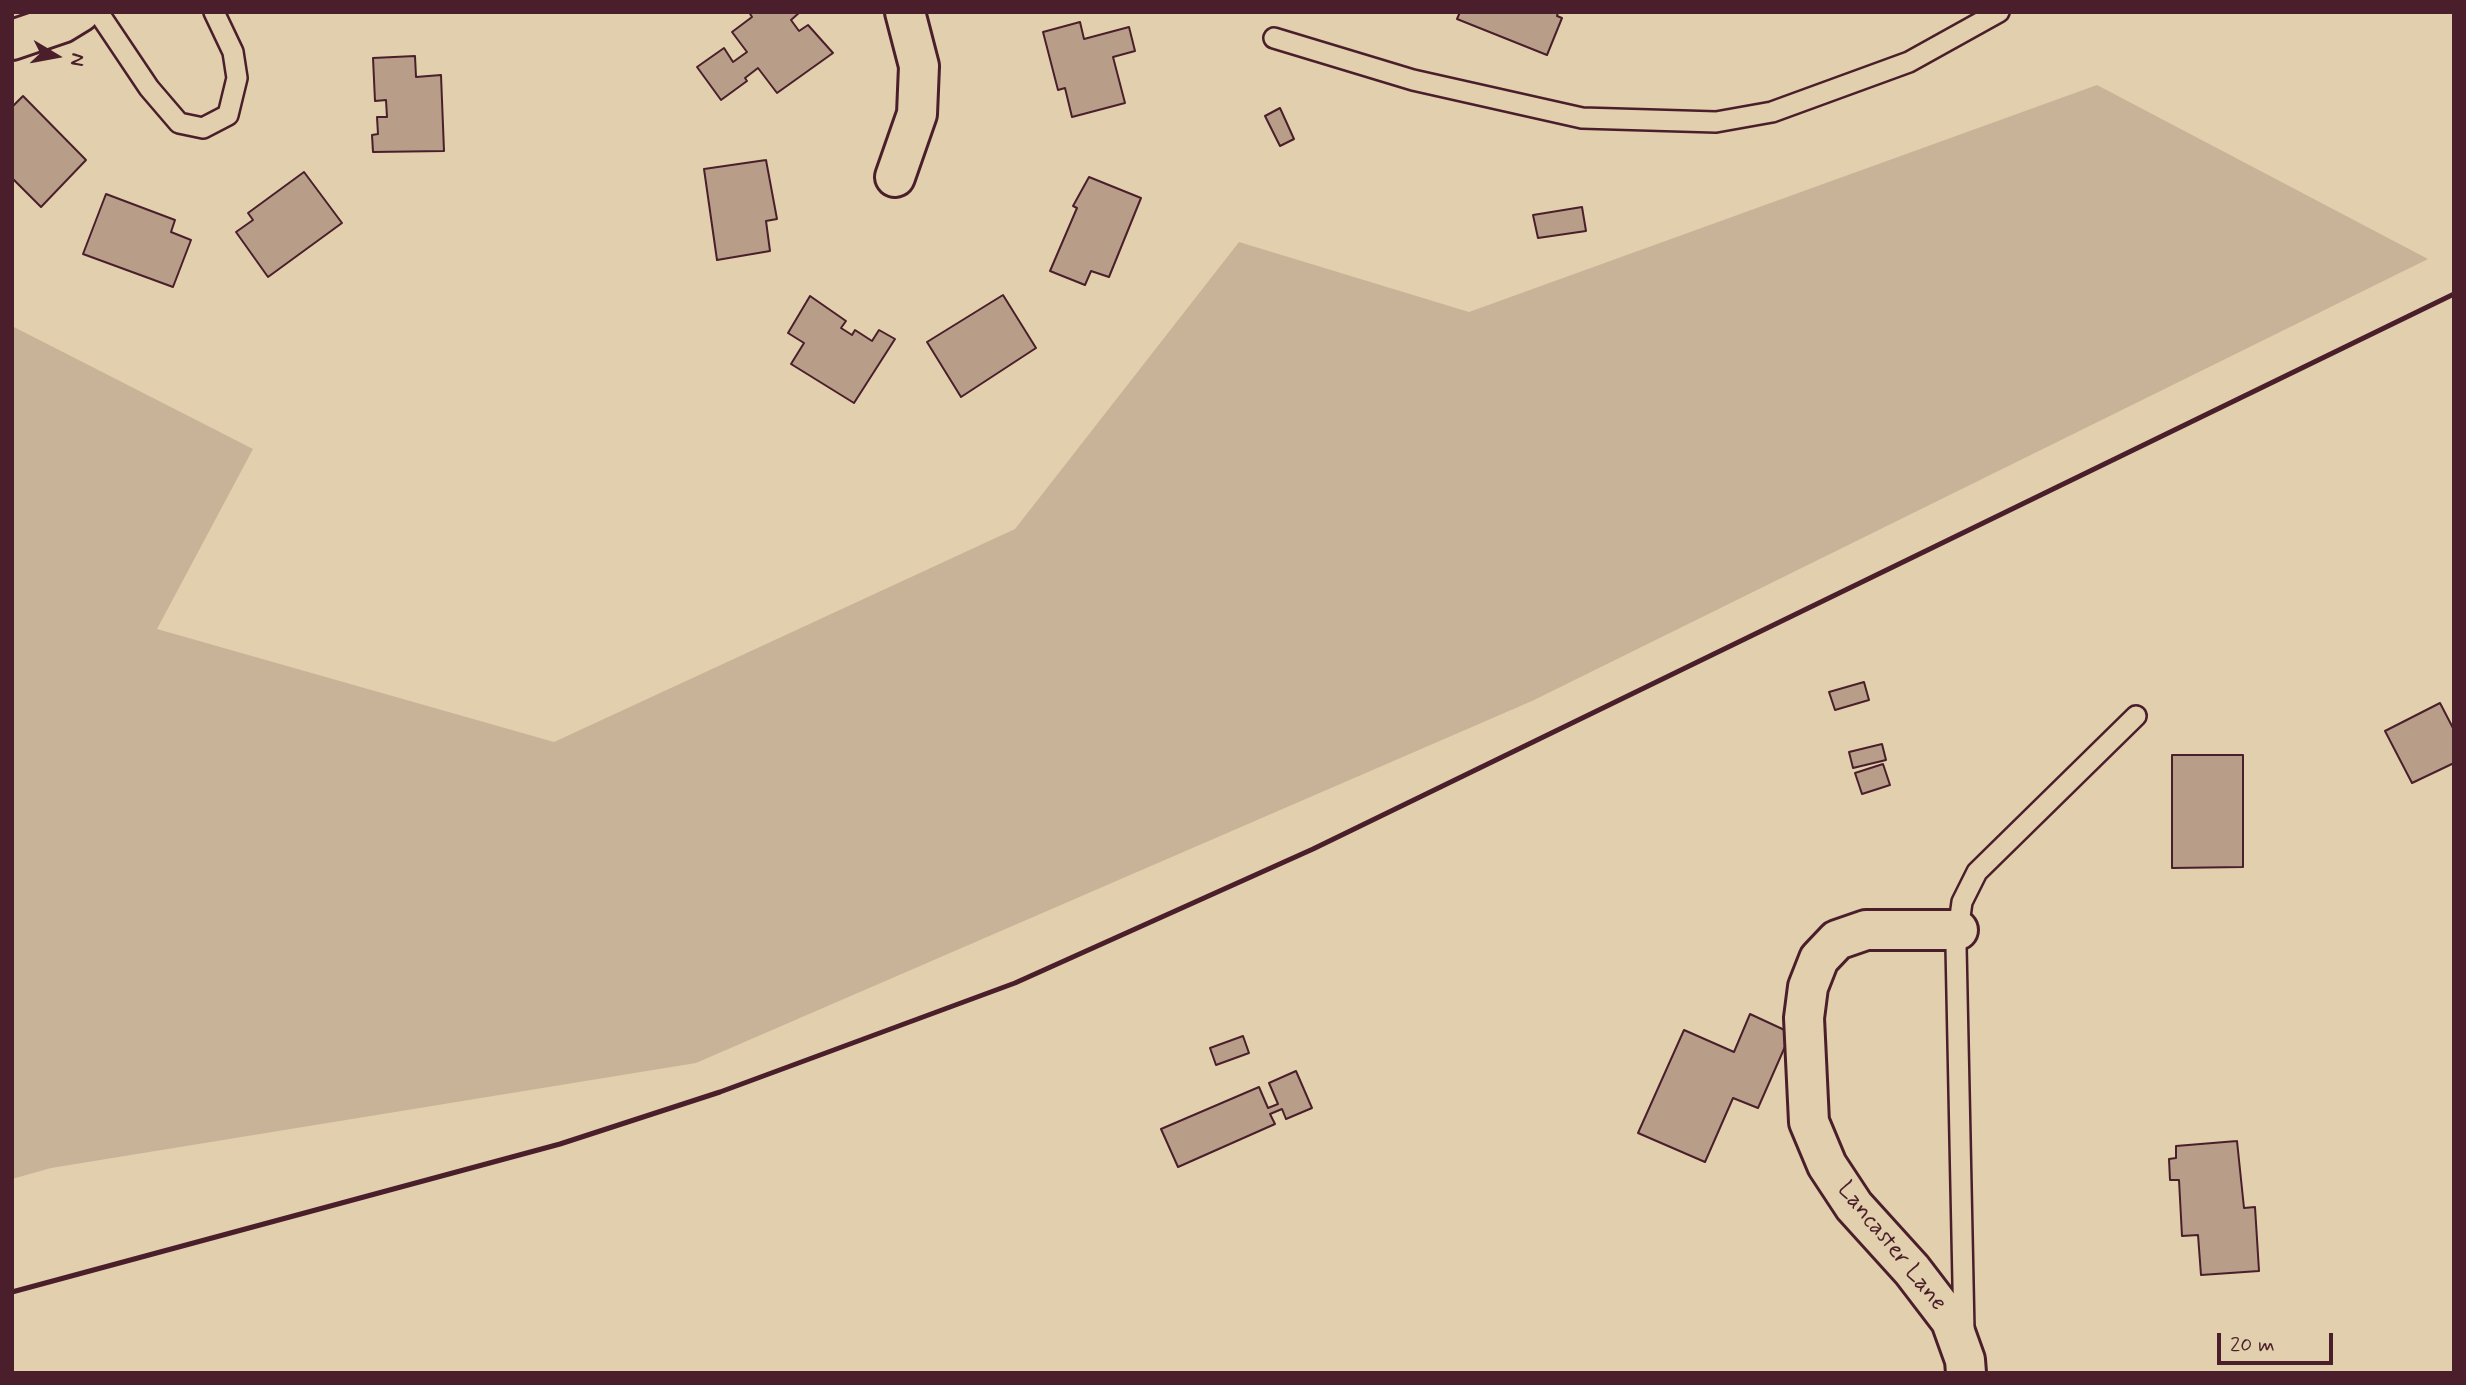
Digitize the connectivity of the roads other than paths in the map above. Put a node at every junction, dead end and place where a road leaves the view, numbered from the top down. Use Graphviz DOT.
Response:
graph roads {
  1 [pos="80,12"];
  2 [pos="98,12"];
  3 [pos="214,12"];
  4 [pos="905,12"];
  5 [pos="1999,12"];
  6 [pos="1275,38"];
  7 [pos="12,40"];
  8 [pos="895,177"];
  9 [pos="2136,716"];
  10 [pos="1958,930"];
  11 [pos="1965,1366"];
  1 -- 7 [label="street"];
  2 -- 3 [label="lane"];
  4 -- 8 [label="street"];
  5 -- 6 [label="lane"];
  9 -- 10 [label="lane"];
  10 -- 11 [label="lane"];
  10 -- 11 [label="street, Lancaster Lane"];
}
